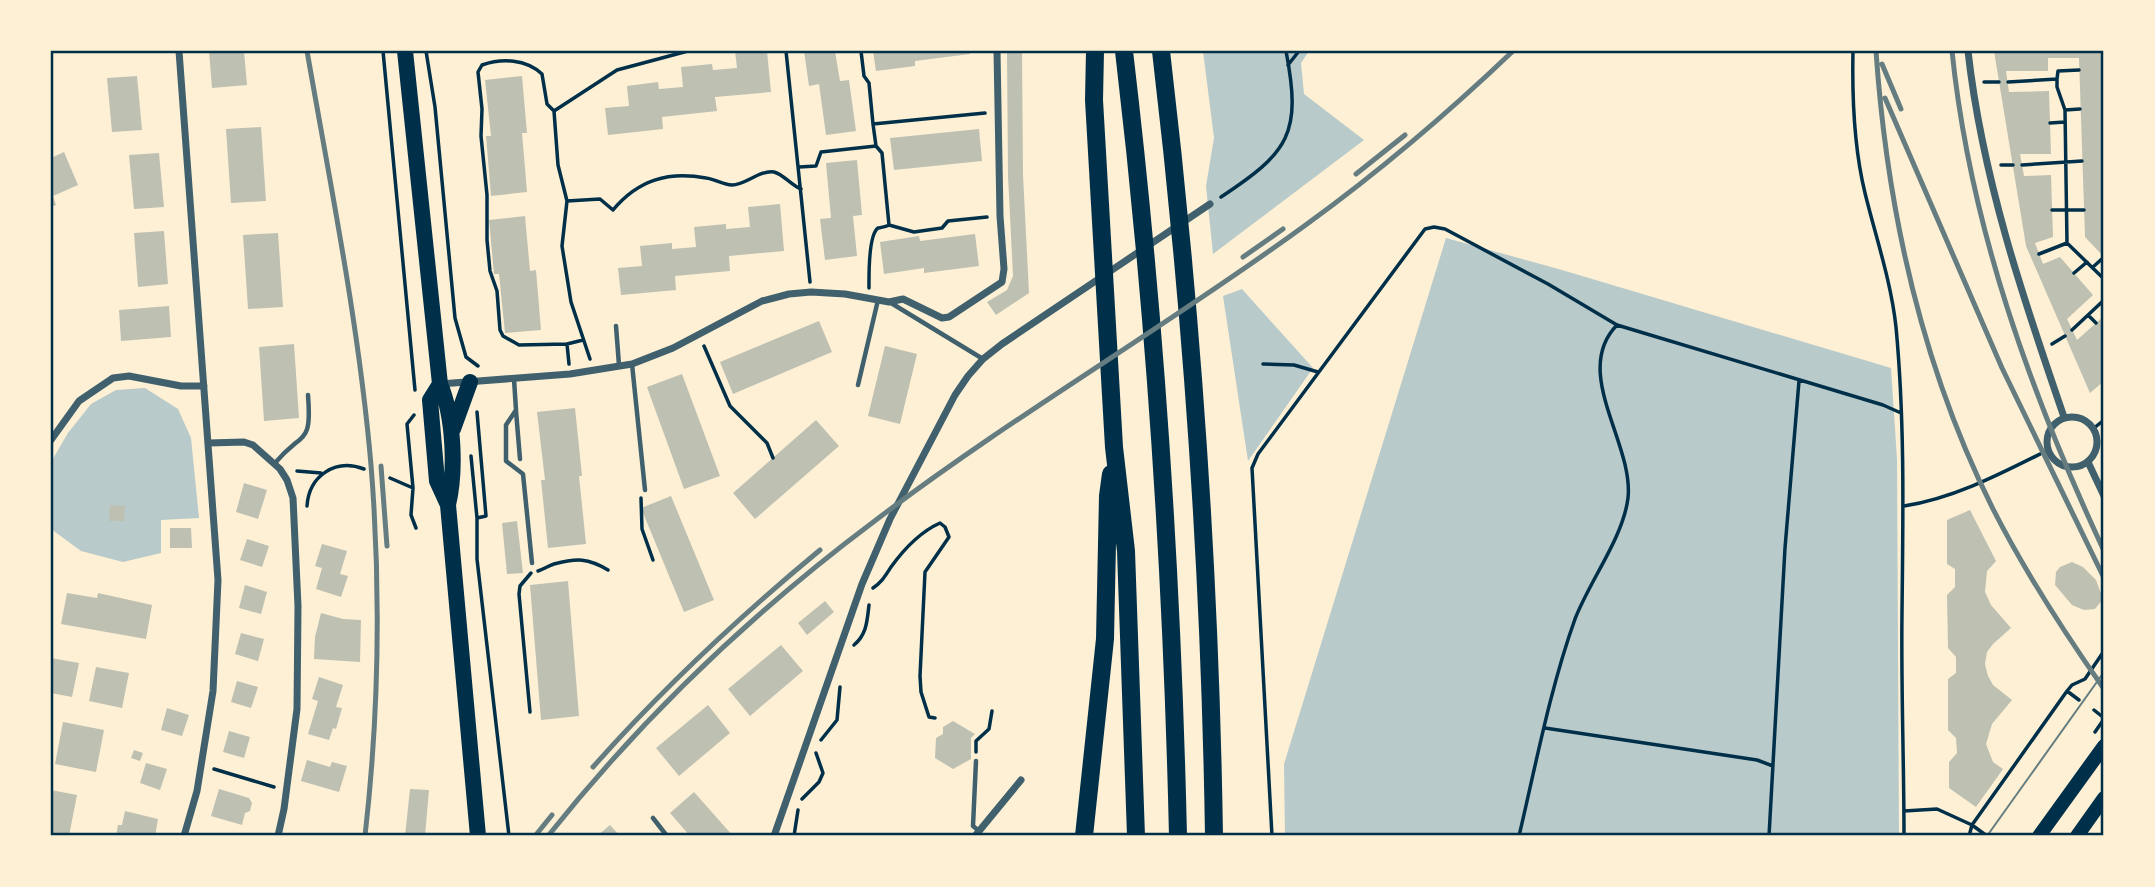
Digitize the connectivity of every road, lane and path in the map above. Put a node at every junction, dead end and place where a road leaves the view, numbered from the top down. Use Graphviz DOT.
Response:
graph roads {
  1 [pos="179,51"];
  2 [pos="383,51"];
  3 [pos="405,51"];
  4 [pos="426,51"];
  5 [pos="688,51"];
  6 [pos="786,51"];
  7 [pos="861,51"];
  8 [pos="997,51"];
  9 [pos="1095,51"];
  10 [pos="1124,51"];
  11 [pos="1161,51"];
  12 [pos="1286,51"];
  13 [pos="1299,51"];
  14 [pos="1853,51"];
  15 [pos="1968,51"];
  16 [pos="1289,65"];
  17 [pos="2079,70"];
  18 [pos="2033,71"];
  19 [pos="2057,79"];
  20 [pos="2034,80"];
  21 [pos="1999,82"];
  22 [pos="2008,82"];
  23 [pos="1980,83"];
  24 [pos="2080,109"];
  25 [pos="2065,110"];
  26 [pos="554,111"];
  27 [pos="978,113"];
  28 [pos="2065,122"];
  29 [pos="2050,123"];
  30 [pos="873,124"];
  31 [pos="876,146"];
  32 [pos="2082,161"];
  33 [pos="2066,162"];
  34 [pos="1994,164"];
  35 [pos="2022,164"];
  36 [pos="2013,165"];
  37 [pos="799,167"];
  38 [pos="801,189"];
  39 [pos="567,201"];
  40 [pos="1210,204"];
  41 [pos="2052,210"];
  42 [pos="2066,210"];
  43 [pos="2084,210"];
  44 [pos="1000,216"];
  45 [pos="889,225"];
  46 [pos="2067,243"];
  47 [pos="2039,254"];
  48 [pos="2104,257"];
  49 [pos="2087,262"];
  50 [pos="2093,267"];
  51 [pos="2074,273"];
  52 [pos="2104,279"];
  53 [pos="811,292"];
  54 [pos="874,299"];
  55 [pos="2104,300"];
  56 [pos="889,302"];
  57 [pos="2088,315"];
  58 [pos="2096,323"];
  59 [pos="1617,325"];
  60 [pos="616,326"];
  61 [pos="2072,330"];
  62 [pos="699,334"];
  63 [pos="2065,336"];
  64 [pos="583,340"];
  65 [pos="567,344"];
  66 [pos="2046,348"];
  67 [pos="983,359"];
  68 [pos="632,364"];
  69 [pos="1263,364"];
  70 [pos="620,366"];
  71 [pos="595,370"];
  72 [pos="1318,372"];
  73 [pos="570,373"];
  74 [pos="514,379"];
  75 [pos="1799,381"];
  76 [pos="475,382"];
  77 [pos="440,384"];
  78 [pos="858,385"];
  79 [pos="204,386"];
  80 [pos="309,395"];
  81 [pos="416,399"];
  82 [pos="477,410"];
  83 [pos="516,410"];
  84 [pos="1902,413"];
  85 [pos="2064,417"];
  86 [pos="2104,420"];
  87 [pos="419,425"];
  88 [pos="2094,428"];
  89 [pos="450,439"];
  90 [pos="51,440"];
  91 [pos="209,443"];
  92 [pos="470,444"];
  93 [pos="1114,447"];
  94 [pos="2048,450"];
  95 [pos="773,458"];
  96 [pos="520,459"];
  97 [pos="2088,462"];
  98 [pos="275,463"];
  99 [pos="364,469"];
  100 [pos="291,471"];
  101 [pos="321,473"];
  102 [pos="390,478"];
  103 [pos="413,488"];
  104 [pos="645,490"];
  105 [pos="2104,496"];
  106 [pos="448,505"];
  107 [pos="1904,506"];
  108 [pos="477,518"];
  109 [pos="296,524"];
  110 [pos="416,528"];
  111 [pos="653,560"];
  112 [pos="532,564"];
  113 [pos="608,570"];
  114 [pos="532,571"];
  115 [pos="862,584"];
  116 [pos="868,591"];
  117 [pos="849,650"];
  118 [pos="2104,651"];
  119 [pos="840,680"];
  120 [pos="2067,691"];
  121 [pos="2079,700"];
  122 [pos="2094,710"];
  123 [pos="992,711"];
  124 [pos="530,712"];
  125 [pos="935,718"];
  126 [pos="2104,718"];
  127 [pos="1545,728"];
  128 [pos="2104,746"];
  129 [pos="975,761"];
  130 [pos="1213,765"];
  131 [pos="1773,766"];
  132 [pos="214,769"];
  133 [pos="1091,779"];
  134 [pos="1021,780"];
  135 [pos="286,789"];
  136 [pos="2104,798"];
  137 [pos="1904,811"];
  138 [pos="653,818"];
  139 [pos="1972,825"];
  140 [pos="977,834"];
  141 [pos="184,836"];
  142 [pos="278,836"];
  143 [pos="478,836"];
  144 [pos="509,836"];
  145 [pos="667,836"];
  146 [pos="774,836"];
  147 [pos="794,836"];
  148 [pos="1084,836"];
  149 [pos="1095,836"];
  150 [pos="1136,836"];
  151 [pos="1178,836"];
  152 [pos="1214,836"];
  153 [pos="1222,836"];
  154 [pos="1272,836"];
  155 [pos="1519,836"];
  156 [pos="1769,836"];
  157 [pos="1904,836"];
  158 [pos="1969,836"];
  159 [pos="1987,836"];
  160 [pos="2039,836"];
  161 [pos="2077,836"];
  1 -- 79 [label="street"];
  2 -- 81 [label="path"];
  3 -- 77 [label="main road"];
  4 -- 76 [label="path"];
  5 -- 26 [label="path"];
  6 -- 37 [label="path"];
  7 -- 30 [label="path"];
  8 -- 44 [label="street"];
  9 -- 93 [label="highway"];
  10 -- 151 [label="highway"];
  11 -- 130 [label="highway"];
  12 -- 16 [label="path"];
  13 -- 16 [label="path"];
  14 -- 84 [label="path"];
  15 -- 85 [label="street"];
  16 -- 40 [label="path"];
  17 -- 19 [label="path"];
  18 -- 20 [label="path"];
  19 -- 20 [label="path"];
  19 -- 25 [label="path"];
  20 -- 22 [label="path"];
  21 -- 23 [label="path"];
  24 -- 25 [label="path"];
  25 -- 28 [label="path"];
  26 -- 39 [label="path"];
  26 -- 65 [label="path"];
  27 -- 30 [label="path"];
  28 -- 29 [label="path"];
  28 -- 33 [label="path"];
  30 -- 31 [label="path"];
  31 -- 37 [label="path"];
  31 -- 45 [label="path"];
  32 -- 33 [label="path"];
  33 -- 35 [label="path"];
  33 -- 42 [label="path"];
  34 -- 36 [label="path"];
  37 -- 38 [label="path"];
  38 -- 39 [label="path"];
  38 -- 53 [label="path"];
  39 -- 64 [label="path"];
  40 -- 67 [label="street"];
  41 -- 42 [label="path"];
  42 -- 43 [label="path"];
  42 -- 46 [label="path"];
  44 -- 45 [label="path"];
  44 -- 56 [label="street"];
  45 -- 54 [label="path"];
  46 -- 47 [label="path"];
  46 -- 49 [label="path"];
  48 -- 50 [label="path"];
  49 -- 50 [label="path"];
  49 -- 51 [label="path"];
  50 -- 52 [label="path"];
  53 -- 54 [label="street"];
  53 -- 62 [label="street"];
  54 -- 56 [label="street"];
  54 -- 78 [label="lane"];
  55 -- 57 [label="path"];
  56 -- 67 [label="lane"];
  57 -- 58 [label="path"];
  57 -- 61 [label="path"];
  59 -- 72 [label="path"];
  59 -- 75 [label="path"];
  59 -- 127 [label="path"];
  60 -- 70 [label="lane"];
  62 -- 68 [label="street"];
  62 -- 95 [label="path"];
  63 -- 66 [label="path"];
  64 -- 65 [label="path"];
  64 -- 71 [label="path"];
  65 -- 73 [label="path"];
  67 -- 115 [label="street"];
  68 -- 70 [label="street"];
  68 -- 104 [label="lane"];
  69 -- 72 [label="path"];
  70 -- 71 [label="street"];
  71 -- 73 [label="street"];
  72 -- 154 [label="path"];
  73 -- 74 [label="street"];
  74 -- 76 [label="street"];
  74 -- 83 [label="lane"];
  75 -- 84 [label="path"];
  75 -- 131 [label="path"];
  76 -- 77 [label="street"];
  76 -- 89 [label="main road"];
  77 -- 89 [label="main road"];
  77 -- 106 [label="main road"];
  79 -- 90 [label="street"];
  79 -- 91 [label="street"];
  80 -- 98 [label="lane"];
  82 -- 108 [label="path"];
  83 -- 96 [label="lane"];
  83 -- 112 [label="lane"];
  84 -- 107 [label="path"];
  85 -- 88 [label="street"];
  85 -- 94 [label="street"];
  86 -- 88 [label="path"];
  87 -- 103 [label="path"];
  88 -- 97 [label="street"];
  89 -- 106 [label="main road"];
  91 -- 98 [label="street"];
  91 -- 141 [label="street"];
  92 -- 108 [label="path"];
  93 -- 133 [label="highway"];
  93 -- 150 [label="highway"];
  94 -- 97 [label="street"];
  94 -- 107 [label="path"];
  97 -- 105 [label="street"];
  98 -- 109 [label="street"];
  99 -- 101 [label="path"];
  100 -- 101 [label="path"];
  101 -- 109 [label="path"];
  102 -- 103 [label="path"];
  103 -- 110 [label="path"];
  104 -- 111 [label="path"];
  106 -- 143 [label="main road"];
  107 -- 137 [label="path"];
  108 -- 144 [label="path"];
  109 -- 135 [label="street"];
  112 -- 114 [label="path"];
  113 -- 114 [label="path"];
  114 -- 124 [label="path"];
  115 -- 116 [label="path"];
  115 -- 146 [label="street"];
  116 -- 117 [label="path"];
  116 -- 125 [label="path"];
  118 -- 120 [label="path"];
  119 -- 147 [label="path"];
  120 -- 121 [label="path"];
  120 -- 139 [label="path"];
  122 -- 126 [label="path"];
  123 -- 129 [label="path"];
  127 -- 131 [label="path"];
  127 -- 155 [label="path"];
  128 -- 160 [label="main road"];
  129 -- 140 [label="lane"];
  130 -- 152 [label="highway"];
  130 -- 153 [label="highway"];
  131 -- 156 [label="path"];
  132 -- 135 [label="path"];
  133 -- 148 [label="highway"];
  133 -- 149 [label="highway"];
  134 -- 140 [label="street"];
  135 -- 142 [label="street"];
  136 -- 161 [label="main road"];
  137 -- 139 [label="path"];
  137 -- 157 [label="path"];
  138 -- 145 [label="lane"];
  139 -- 158 [label="path"];
  139 -- 159 [label="path"];
}
